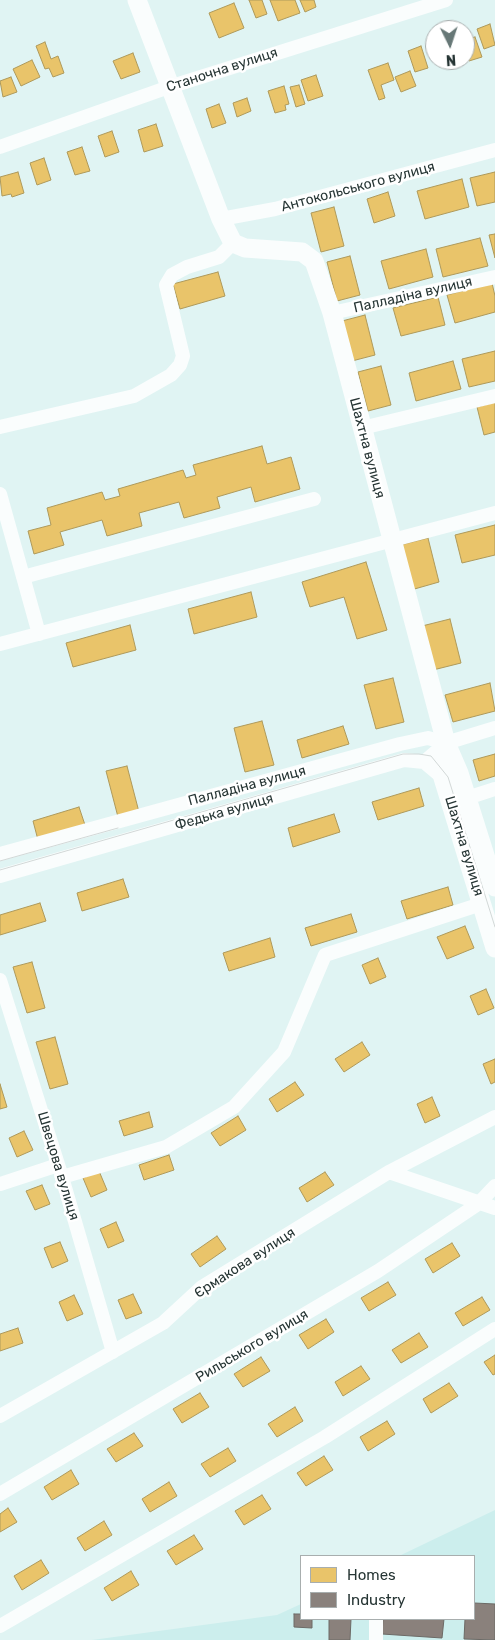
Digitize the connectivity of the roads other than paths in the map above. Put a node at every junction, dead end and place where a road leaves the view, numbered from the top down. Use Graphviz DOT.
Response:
graph roads {
  1 [pos="137,0"];
  2 [pos="446,0"];
  3 [pos="169,87"];
  4 [pos="0,147"];
  5 [pos="495,150"];
  6 [pos="221,219"];
  7 [pos="233,243"];
  8 [pos="495,277"];
  9 [pos="332,313"];
  10 [pos="495,396"];
  11 [pos="0,427"];
  12 [pos="362,428"];
  13 [pos="0,494"];
  14 [pos="314,499"];
  15 [pos="495,513"];
  16 [pos="390,539"];
  17 [pos="23,577"];
  18 [pos="39,634"];
  19 [pos="0,644"];
  20 [pos="495,728"];
  21 [pos="446,743"];
  22 [pos="424,762"];
  23 [pos="443,778"];
  24 [pos="495,789"];
  25 [pos="466,798"];
  26 [pos="0,854"];
  27 [pos="0,876"];
  28 [pos="495,886"];
  29 [pos="481,904"];
  30 [pos="495,948"];
  31 [pos="0,980"];
  32 [pos="495,1117"];
  33 [pos="60,1171"];
  34 [pos="389,1172"];
  35 [pos="0,1184"];
  36 [pos="495,1186"];
  37 [pos="478,1204"];
  38 [pos="495,1208"];
  39 [pos="495,1329"];
  40 [pos="113,1352"];
  41 [pos="0,1416"];
  42 [pos="0,1494"];
  43 [pos="376,1620"];
  44 [pos="0,1626"];
  45 [pos="376,1640"];
  1 -- 3 [label="main road"];
  2 -- 3 [label="street, Станочна вулиця"];
  3 -- 4 [label="street, Станочна вулиця"];
  3 -- 6 [label="main road"];
  5 -- 6 [label="street, Антокольського вулиця"];
  6 -- 7 [label="main road"];
  7 -- 9 [label="main road, Шахтна вулиця"];
  7 -- 11 [label="street"];
  8 -- 9 [label="street, Палладіна вулиця"];
  9 -- 12 [label="main road, Шахтна вулиця"];
  10 -- 12 [label="street"];
  12 -- 16 [label="main road, Шахтна вулиця"];
  13 -- 17 [label="street"];
  14 -- 17 [label="street"];
  15 -- 16 [label="street"];
  16 -- 18 [label="street"];
  16 -- 21 [label="main road, Шахтна вулиця"];
  17 -- 18 [label="street"];
  18 -- 19 [label="street"];
  20 -- 21 [label="street, Палладіна вулиця"];
  21 -- 22 [label="street"];
  21 -- 23 [label="main road, Шахтна вулиця"];
  21 -- 25 [label="main road, Шахтна вулиця"];
  21 -- 26 [label="street, Палладіна вулиця"];
  22 -- 23 [label="street"];
  22 -- 27 [label="street, Федька вулиця"];
  23 -- 29 [label="main road, Шахтна вулиця"];
  24 -- 25 [label="street"];
  25 -- 28 [label="main road, Шахтна вулиця"];
  29 -- 30 [label="main road, Шахтна вулиця"];
  29 -- 33 [label="street"];
  31 -- 33 [label="street, Швецова вулиця"];
  32 -- 34 [label="street, Єрмакова вулиця"];
  33 -- 35 [label="street"];
  33 -- 40 [label="street, Швецова вулиця"];
  34 -- 37 [label="street"];
  34 -- 40 [label="street, Єрмакова вулиця"];
  36 -- 37 [label="street, Рильського вулиця"];
  37 -- 38 [label="street"];
  37 -- 42 [label="street, Рильського вулиця"];
  39 -- 44 [label="street"];
  40 -- 41 [label="street, Єрмакова вулиця"];
  43 -- 45 [label="street"];
}
